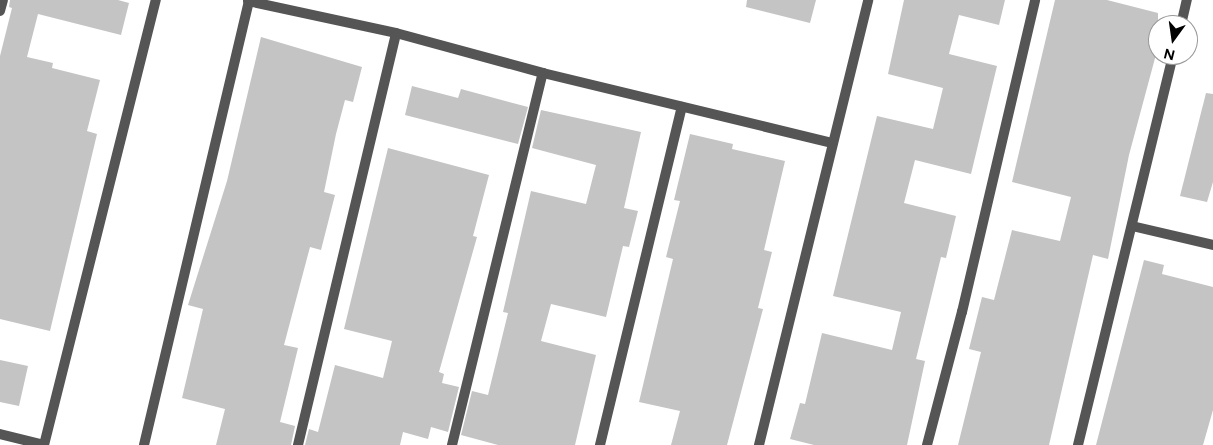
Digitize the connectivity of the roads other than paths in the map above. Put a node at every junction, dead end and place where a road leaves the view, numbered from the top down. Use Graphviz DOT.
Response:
graph roads {
  1 [pos="3,0"];
  2 [pos="156,0"];
  3 [pos="868,0"];
  4 [pos="1035,0"];
  5 [pos="1187,0"];
  6 [pos="248,1"];
  7 [pos="0,11"];
  8 [pos="1183,15"];
  9 [pos="396,33"];
  10 [pos="1172,65"];
  11 [pos="543,73"];
  12 [pos="682,107"];
  13 [pos="833,144"];
  14 [pos="1132,226"];
  15 [pos="1213,245"];
  16 [pos="0,434"];
  17 [pos="44,445"];
  18 [pos="144,445"];
  19 [pos="298,445"];
  20 [pos="452,445"];
  21 [pos="600,445"];
  22 [pos="760,445"];
  23 [pos="927,445"];
  24 [pos="1078,445"];
  1 -- 7 [label="street"];
  2 -- 17 [label="street"];
  3 -- 13 [label="street"];
  4 -- 23 [label="street"];
  5 -- 8 [label="street"];
  6 -- 9 [label="street"];
  6 -- 18 [label="street"];
  9 -- 11 [label="street"];
  9 -- 19 [label="street"];
  10 -- 14 [label="street"];
  11 -- 12 [label="street"];
  11 -- 20 [label="street"];
  12 -- 13 [label="street"];
  12 -- 21 [label="street"];
  13 -- 22 [label="street"];
  14 -- 15 [label="street"];
  14 -- 24 [label="street"];
  16 -- 17 [label="street"];
}
